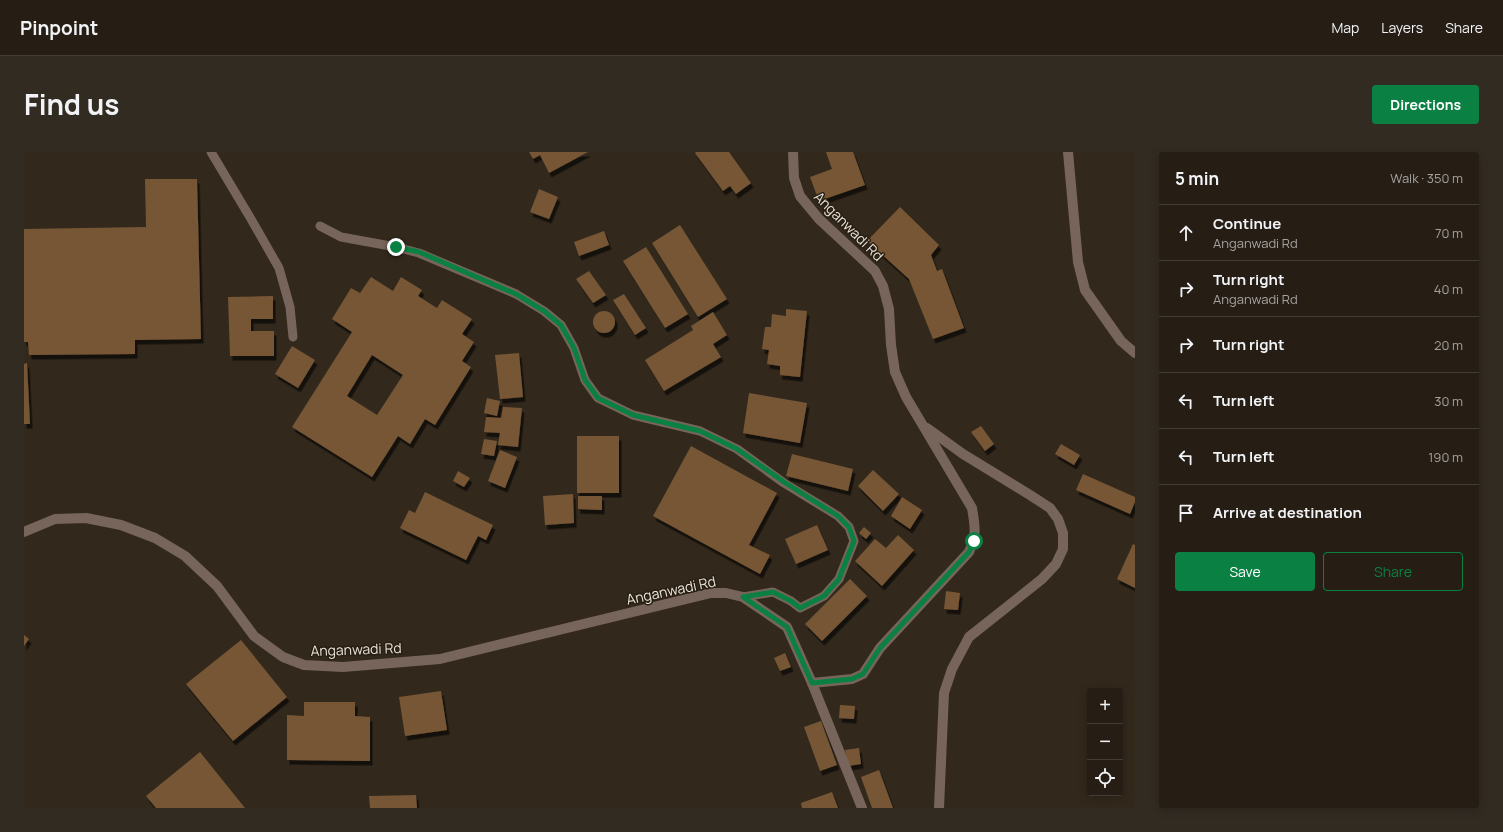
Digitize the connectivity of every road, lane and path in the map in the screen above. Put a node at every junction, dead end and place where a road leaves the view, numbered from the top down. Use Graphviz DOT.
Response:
graph roads {
  1 [pos="211,152"];
  2 [pos="793,152"];
  3 [pos="1068,152"];
  4 [pos="320,226"];
  5 [pos="293,337"];
  6 [pos="1135,353"];
  7 [pos="922,424"];
  8 [pos="24,532"];
  9 [pos="743,597"];
  10 [pos="812,683"];
  11 [pos="862,808"];
  12 [pos="939,808"];
  1 -- 5 [label="lane"];
  2 -- 7 [label="street, Anganwadi Rd"];
  3 -- 6 [label="street"];
  4 -- 9 [label="lane"];
  7 -- 10 [label="street, Anganwadi Rd"];
  7 -- 12 [label="street"];
  8 -- 9 [label="street, Anganwadi Rd"];
  9 -- 10 [label="street, Anganwadi Rd"];
  10 -- 11 [label="street"];
}
